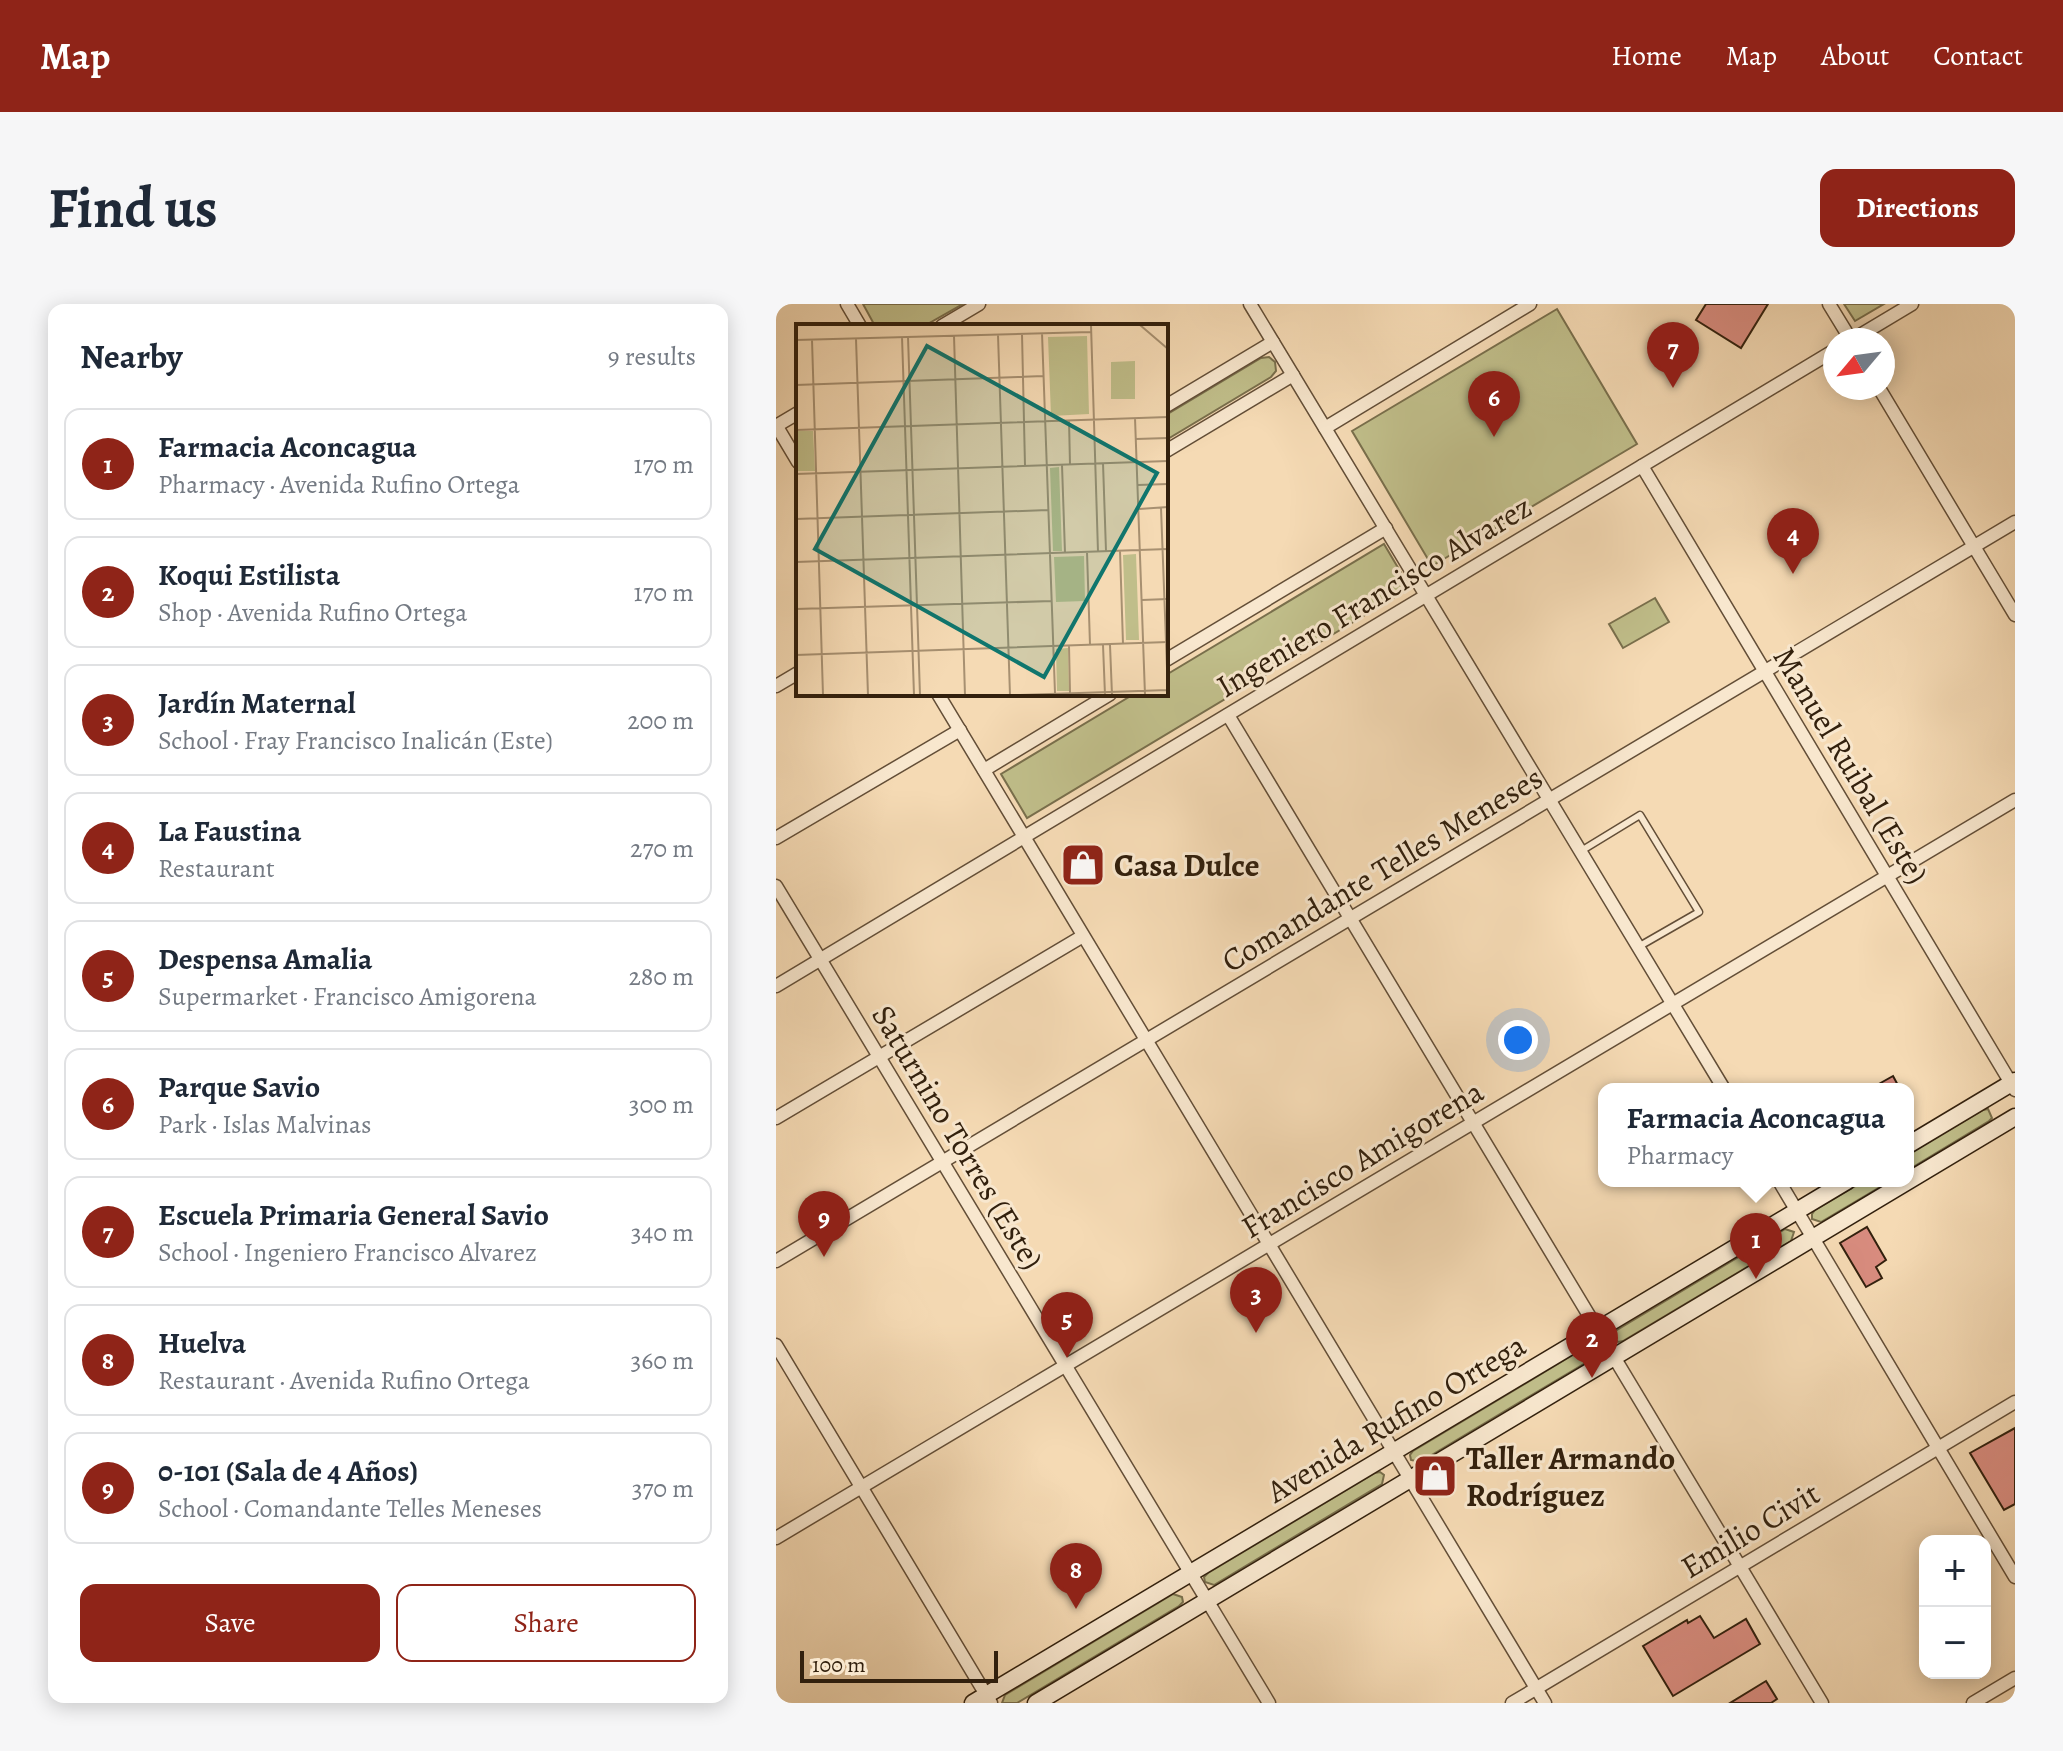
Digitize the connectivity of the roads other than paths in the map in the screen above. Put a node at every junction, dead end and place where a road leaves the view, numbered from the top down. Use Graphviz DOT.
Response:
graph roads {
  1 [pos="847,304"];
  2 [pos="979,304"];
  3 [pos="1250,304"];
  4 [pos="1530,304"];
  5 [pos="1829,304"];
  6 [pos="1912,304"];
  7 [pos="859,324"];
  8 [pos="945,324"];
  9 [pos="1844,328"];
  10 [pos="1871,328"];
  11 [pos="1273,342"];
  12 [pos="1823,357"];
  13 [pos="1293,375"];
  14 [pos="1886,400"];
  15 [pos="1168,405"];
  16 [pos="796,414"];
  17 [pos="776,426"];
  18 [pos="1325,428"];
  19 [pos="1168,450"];
  20 [pos="796,459"];
  21 [pos="1642,466"];
  22 [pos="2015,522"];
  23 [pos="1386,528"];
  24 [pos="1974,546"];
  25 [pos="1426,595"];
  26 [pos="2015,615"];
  27 [pos="1168,659"];
  28 [pos="1764,671"];
  29 [pos="796,674"];
  30 [pos="776,686"];
  31 [pos="939,696"];
  32 [pos="1107,696"];
  33 [pos="1228,715"];
  34 [pos="960,730"];
  35 [pos="984,770"];
  36 [pos="1549,800"];
  37 [pos="2015,800"];
  38 [pos="1024,837"];
  39 [pos="776,838"];
  40 [pos="1581,852"];
  41 [pos="1887,876"];
  42 [pos="776,886"];
  43 [pos="1350,918"];
  44 [pos="1083,936"];
  45 [pos="1638,947"];
  46 [pos="820,959"];
  47 [pos="776,986"];
  48 [pos="1672,1003"];
  49 [pos="1146,1040"];
  50 [pos="879,1057"];
  51 [pos="1720,1083"];
  52 [pos="2014,1085"];
  53 [pos="2015,1117"];
  54 [pos="776,1118"];
  55 [pos="1473,1122"];
  56 [pos="1914,1142"];
  57 [pos="942,1162"];
  58 [pos="1914,1178"];
  59 [pos="1783,1187"];
  60 [pos="1837,1187"];
  61 [pos="1899,1187"];
  62 [pos="1797,1211"];
  63 [pos="1814,1238"];
  64 [pos="1269,1244"];
  65 [pos="776,1261"];
  66 [pos="1598,1330"];
  67 [pos="776,1345"];
  68 [pos="1614,1357"];
  69 [pos="1065,1365"];
  70 [pos="2015,1402"];
  71 [pos="1938,1448"];
  72 [pos="1394,1452"];
  73 [pos="1410,1479"];
  74 [pos="861,1487"];
  75 [pos="776,1538"];
  76 [pos="1740,1566"];
  77 [pos="1190,1573"];
  78 [pos="2015,1577"];
  79 [pos="1207,1601"];
  80 [pos="2015,1678"];
  81 [pos="1536,1688"];
  82 [pos="983,1700"];
  83 [pos="1036,1703"];
  84 [pos="1269,1703"];
  85 [pos="1512,1703"];
  86 [pos="1545,1703"];
  87 [pos="1822,1703"];
  88 [pos="1973,1703"];
  1 -- 7 [label="street"];
  2 -- 8 [label="street"];
  3 -- 11 [label="street"];
  4 -- 18 [label="street"];
  5 -- 9 [label="street"];
  6 -- 10 [label="street"];
  11 -- 13 [label="street"];
  11 -- 15 [label="street"];
  12 -- 21 [label="street, Ingeniero Francisco Alvarez"];
  13 -- 18 [label="street"];
  13 -- 19 [label="street"];
  14 -- 24 [label="street"];
  16 -- 17 [label="street"];
  17 -- 20 [label="street"];
  18 -- 23 [label="street"];
  21 -- 25 [label="street, Ingeniero Francisco Alvarez"];
  21 -- 28 [label="street, Manuel Ruibal (Este)"];
  22 -- 24 [label="street, Comandante Telles Meneses"];
  23 -- 25 [label="street"];
  23 -- 27 [label="street"];
  24 -- 26 [label="street"];
  24 -- 28 [label="street, Comandante Telles Meneses"];
  25 -- 33 [label="street, Ingeniero Francisco Alvarez"];
  25 -- 36 [label="street"];
  28 -- 36 [label="street, Comandante Telles Meneses"];
  28 -- 41 [label="street, Manuel Ruibal (Este)"];
  29 -- 30 [label="street"];
  31 -- 34 [label="street"];
  32 -- 35 [label="street"];
  33 -- 38 [label="street, Ingeniero Francisco Alvarez"];
  33 -- 43 [label="street"];
  34 -- 35 [label="street"];
  34 -- 39 [label="street"];
  35 -- 38 [label="street"];
  36 -- 40 [label="street"];
  36 -- 43 [label="street, Comandante Telles Meneses"];
  37 -- 41 [label="street, Francisco Amigorena"];
  38 -- 44 [label="street"];
  38 -- 46 [label="street, Ingeniero Francisco Alvarez"];
  40 -- 45 [label="street"];
  40 -- 45 [label="lane"];
  41 -- 48 [label="street, Francisco Amigorena"];
  41 -- 52 [label="street, Manuel Ruibal (Este)"];
  42 -- 46 [label="street, Saturnino Torres (Este)"];
  43 -- 49 [label="street, Comandante Telles Meneses"];
  43 -- 55 [label="street"];
  44 -- 49 [label="street"];
  44 -- 50 [label="street"];
  45 -- 48 [label="street"];
  46 -- 47 [label="street, Ingeniero Francisco Alvarez"];
  46 -- 50 [label="street, Saturnino Torres (Este)"];
  48 -- 51 [label="street"];
  48 -- 55 [label="street, Francisco Amigorena"];
  49 -- 57 [label="street, Comandante Telles Meneses"];
  49 -- 64 [label="street"];
  50 -- 54 [label="street"];
  50 -- 57 [label="street, Saturnino Torres (Este)"];
  52 -- 56 [label="main road"];
  53 -- 58 [label="main road, Avenida Rufino Ortega"];
  55 -- 64 [label="street, Francisco Amigorena"];
  55 -- 66 [label="street"];
  57 -- 65 [label="street, Comandante Telles Meneses"];
  57 -- 69 [label="street, Saturnino Torres (Este)"];
  59 -- 62 [label="street"];
  60 -- 62 [label="main road, Avenida Rufino Ortega"];
  61 -- 63 [label="main road, Avenida Rufino Ortega"];
  62 -- 63 [label="street"];
  62 -- 66 [label="main road, Avenida Rufino Ortega"];
  63 -- 68 [label="main road, Avenida Rufino Ortega"];
  63 -- 71 [label="street"];
  64 -- 69 [label="street, Francisco Amigorena"];
  64 -- 72 [label="street"];
  66 -- 68 [label="street"];
  66 -- 72 [label="main road, Avenida Rufino Ortega"];
  67 -- 74 [label="street"];
  68 -- 73 [label="main road, Avenida Rufino Ortega"];
  68 -- 76 [label="street"];
  69 -- 74 [label="street, Francisco Amigorena"];
  69 -- 77 [label="street, Saturnino Torres (Este)"];
  70 -- 71 [label="street, Emilio Civit"];
  71 -- 76 [label="street, Emilio Civit"];
  71 -- 78 [label="street"];
  72 -- 73 [label="street"];
  72 -- 77 [label="main road, Avenida Rufino Ortega"];
  73 -- 79 [label="main road, Avenida Rufino Ortega"];
  73 -- 81 [label="street"];
  74 -- 75 [label="street, Francisco Amigorena"];
  74 -- 82 [label="street"];
  76 -- 81 [label="street, Emilio Civit"];
  76 -- 87 [label="street"];
  77 -- 79 [label="street, Saturnino Torres (Este)"];
  77 -- 82 [label="main road, Avenida Rufino Ortega"];
  79 -- 83 [label="main road, Avenida Rufino Ortega"];
  79 -- 84 [label="street, Saturnino Torres (Este)"];
  80 -- 88 [label="street"];
  81 -- 85 [label="street, Emilio Civit"];
  81 -- 86 [label="street"];
}
